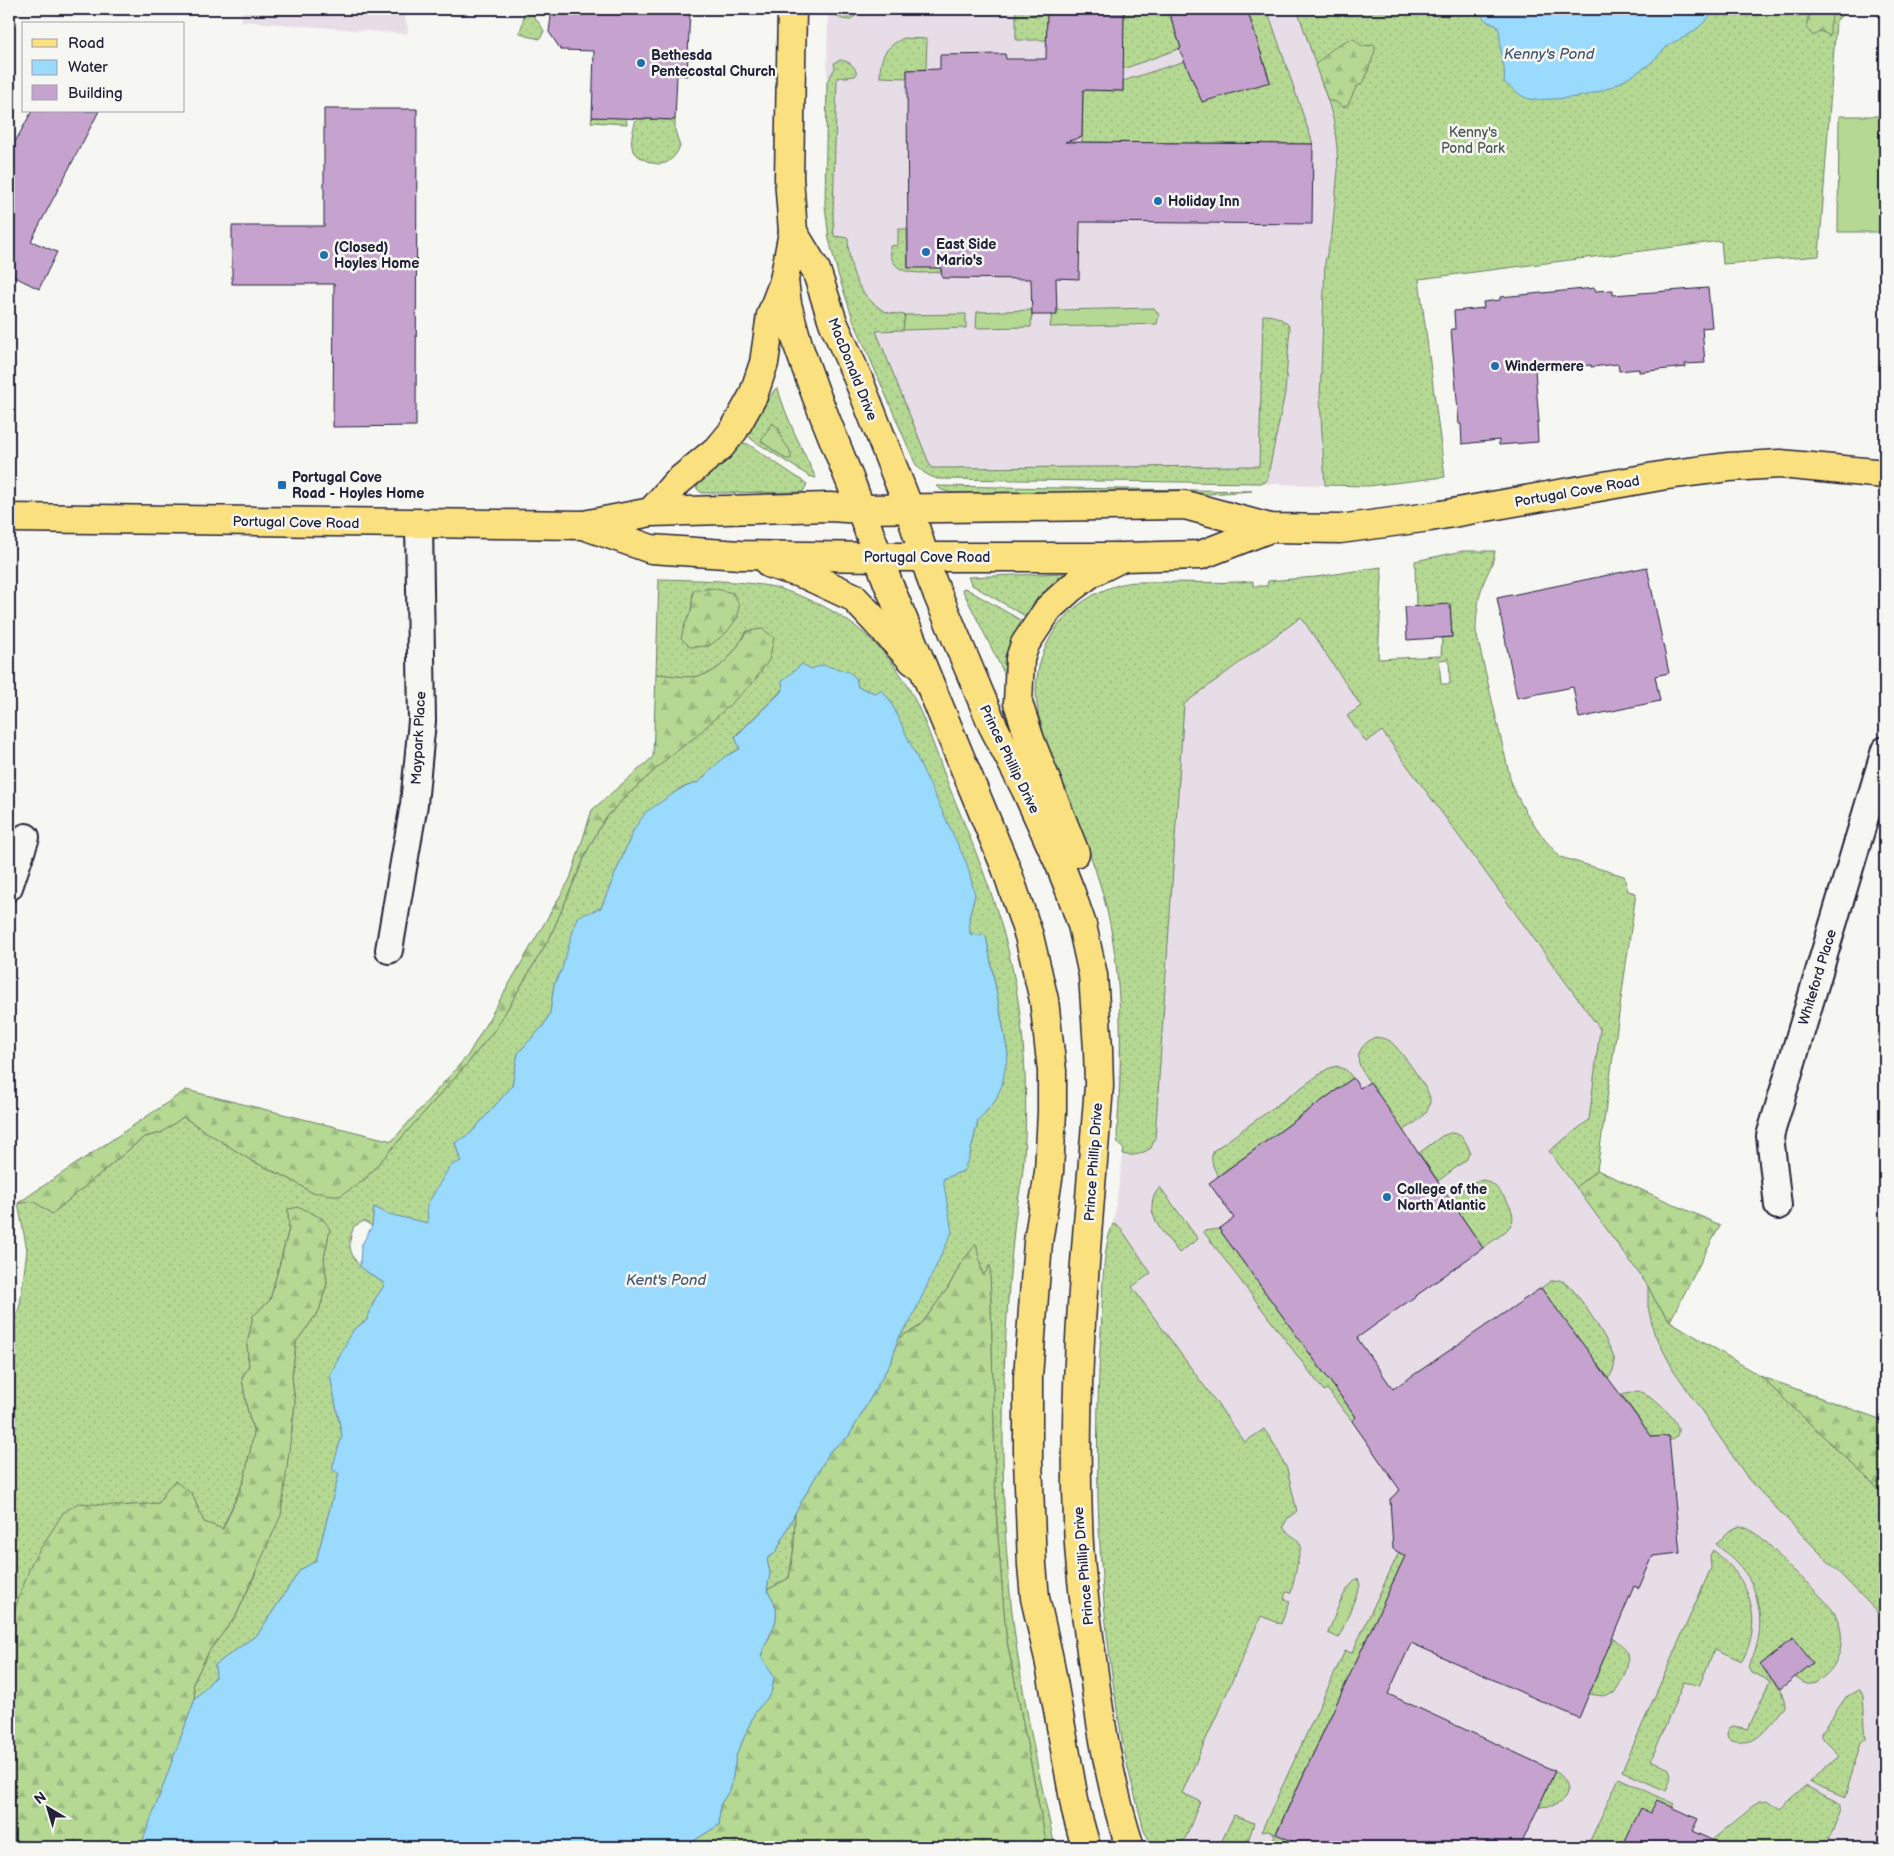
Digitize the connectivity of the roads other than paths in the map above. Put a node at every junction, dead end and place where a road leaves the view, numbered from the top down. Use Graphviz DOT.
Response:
graph roads {
  1 [pos="792,9"];
  2 [pos="793,232"];
  3 [pos="784,280"];
  4 [pos="1885,474"];
  5 [pos="908,508"];
  6 [pos="861,509"];
  7 [pos="651,512"];
  8 [pos="9,518"];
  9 [pos="420,524"];
  10 [pos="584,526"];
  11 [pos="1270,528"];
  12 [pos="740,555"];
  13 [pos="923,556"];
  14 [pos="879,557"];
  15 [pos="1122,557"];
  16 [pos="926,675"];
  17 [pos="1885,750"];
  18 [pos="26,837"];
  19 [pos="9,887"];
  20 [pos="1071,893"];
  21 [pos="389,950"];
  22 [pos="1778,1206"];
  23 [pos="1086,1847"];
  24 [pos="1130,1847"];
  1 -- 2 [label="main road, MacDonald Drive"];
  2 -- 3 [label="main road, MacDonald Drive"];
  2 -- 5 [label="main road, MacDonald Drive"];
  3 -- 6 [label="main road, MacDonald Drive"];
  3 -- 7 [label="main road"];
  4 -- 11 [label="main road, Portugal Cove Road"];
  5 -- 6 [label="main road, Portugal Cove Road"];
  5 -- 11 [label="main road, Portugal Cove Road"];
  5 -- 13 [label="main road, Prince Phillip Drive"];
  6 -- 7 [label="main road, Portugal Cove Road"];
  6 -- 14 [label="main road"];
  7 -- 10 [label="main road, Portugal Cove Road"];
  8 -- 9 [label="main road, Portugal Cove Road"];
  9 -- 10 [label="main road, Portugal Cove Road"];
  9 -- 21 [label="street, Maypark Place"];
  10 -- 12 [label="main road, Portugal Cove Road"];
  11 -- 15 [label="main road, Portugal Cove Road"];
  12 -- 14 [label="main road, Portugal Cove Road"];
  12 -- 16 [label="main road"];
  13 -- 14 [label="main road, Portugal Cove Road"];
  13 -- 15 [label="main road, Portugal Cove Road"];
  13 -- 20 [label="main road, Prince Phillip Drive"];
  14 -- 16 [label="main road"];
  15 -- 20 [label="main road"];
  16 -- 23 [label="main road"];
  17 -- 22 [label="street, Whiteford Place"];
  18 -- 19 [label="street"];
  20 -- 24 [label="main road, Prince Phillip Drive"];
}
